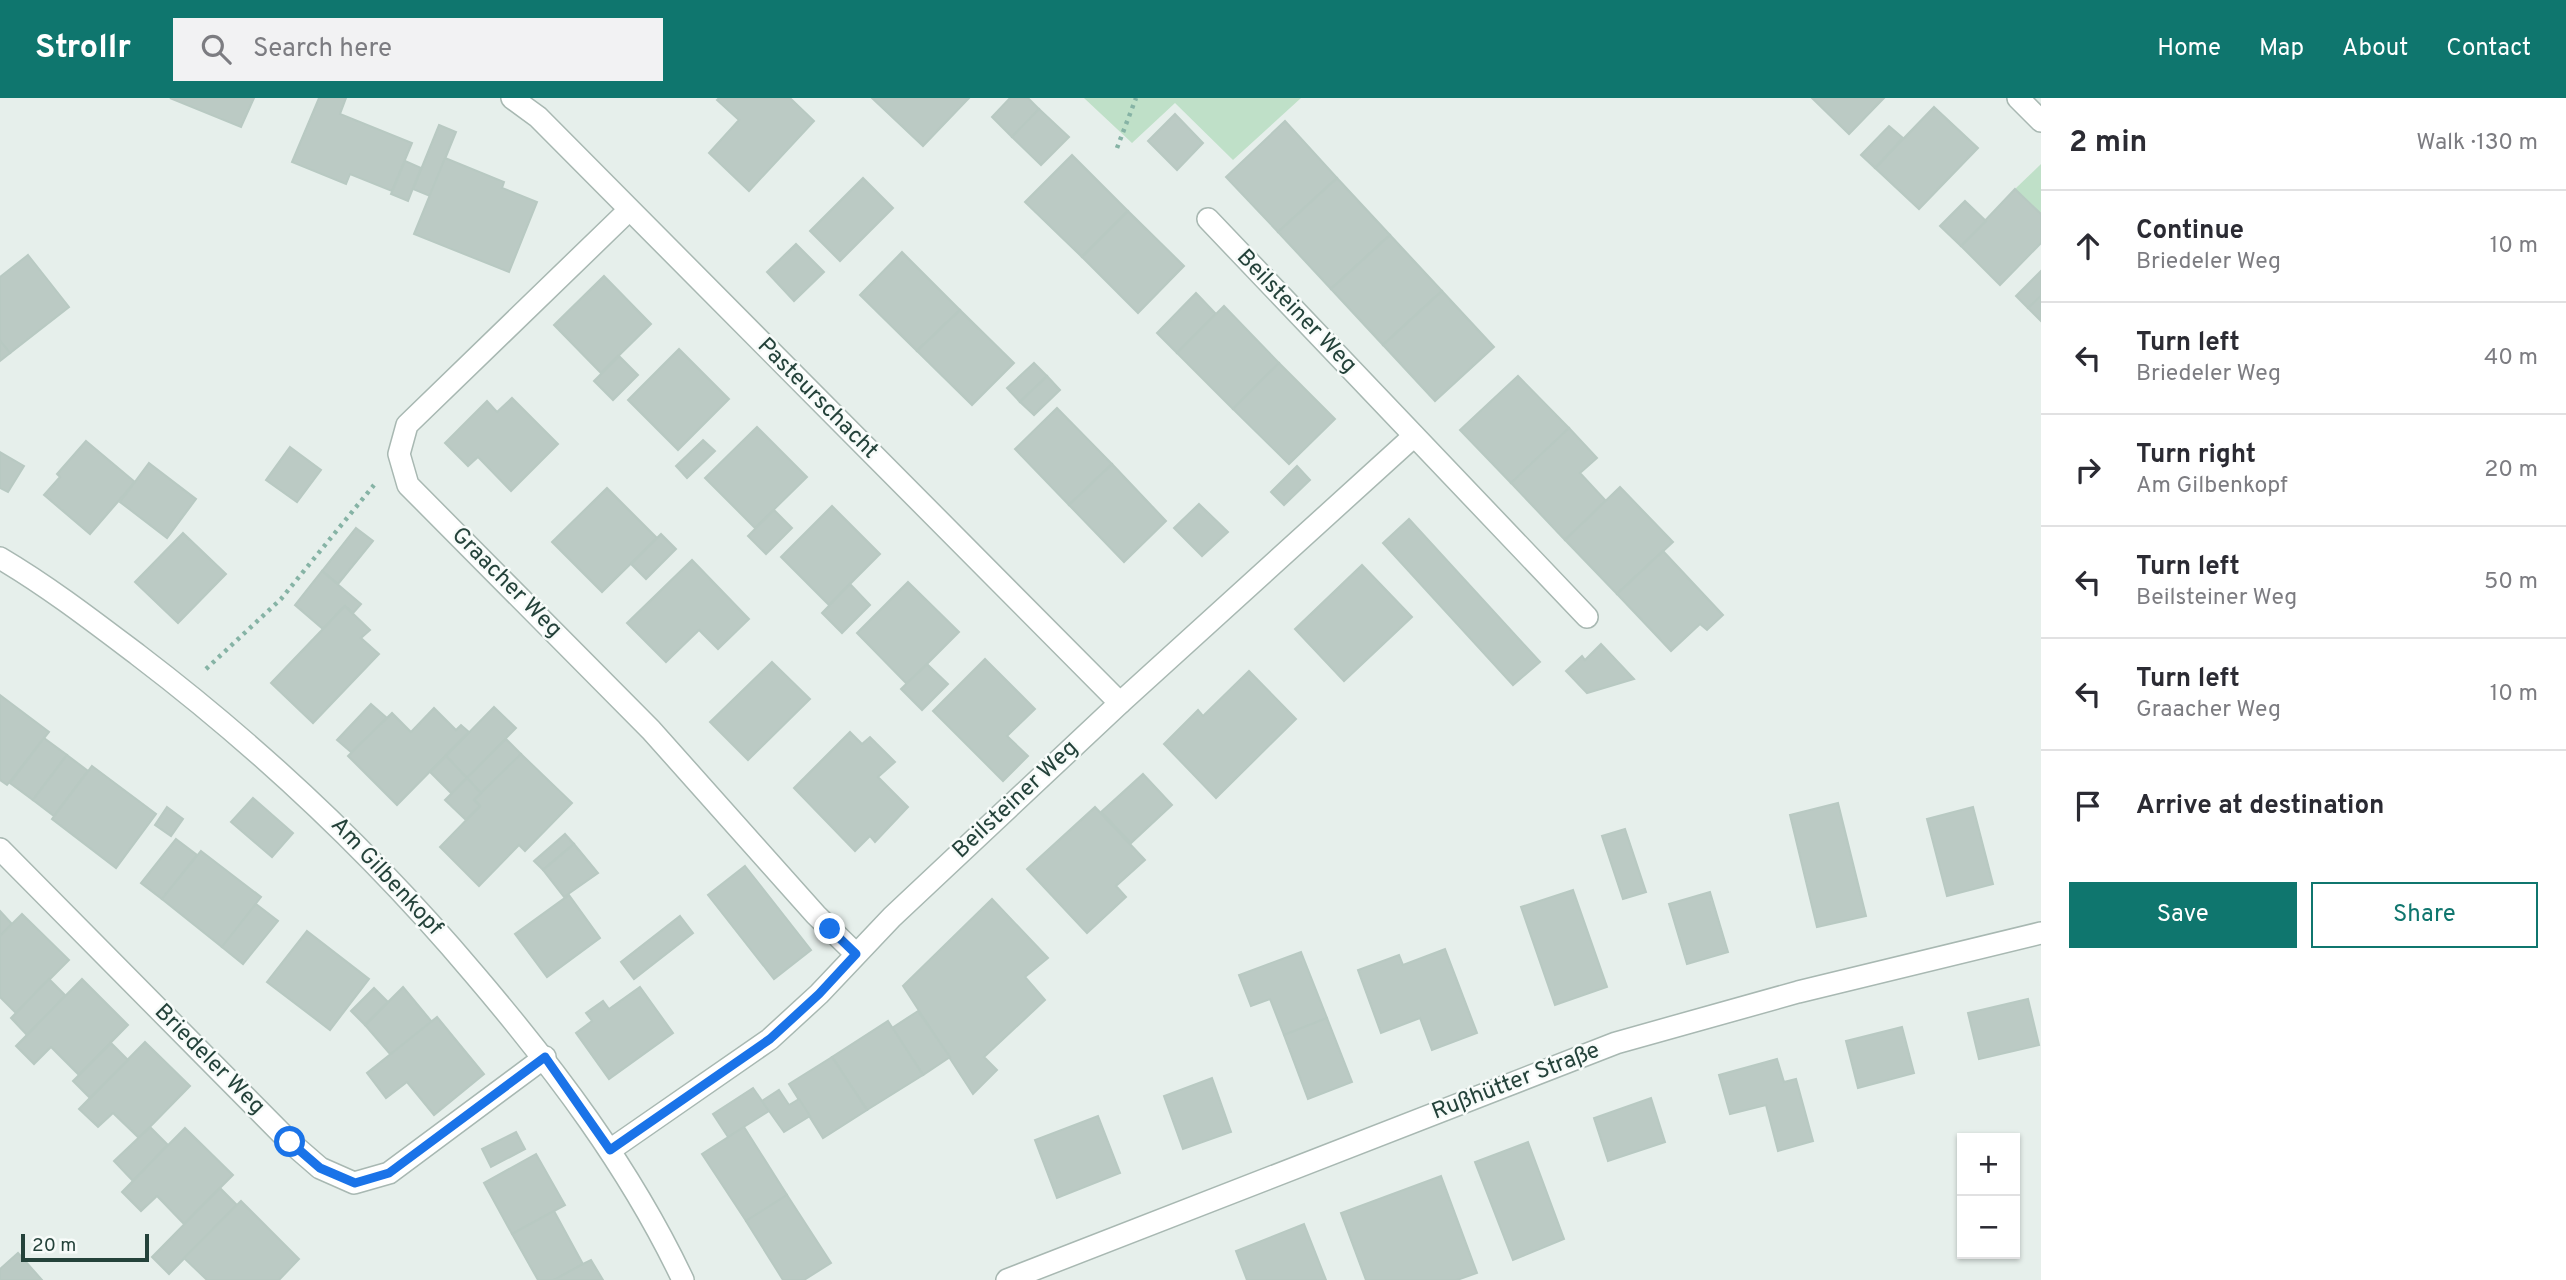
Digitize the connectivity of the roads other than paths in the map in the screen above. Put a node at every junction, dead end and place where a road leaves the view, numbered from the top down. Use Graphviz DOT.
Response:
graph roads {
  1 [pos="512,98"];
  2 [pos="2018,98"];
  3 [pos="2041,121"];
  4 [pos="629,210"];
  5 [pos="1208,219"];
  6 [pos="1414,436"];
  7 [pos="0,558"];
  8 [pos="1587,617"];
  9 [pos="1119,703"];
  10 [pos="0,849"];
  11 [pos="2041,933"];
  12 [pos="856,954"];
  13 [pos="545,1057"];
  14 [pos="610,1150"];
  15 [pos="683,1280"];
  16 [pos="1007,1280"];
  1 -- 4 [label="street, Pasteurschacht"];
  2 -- 3 [label="street"];
  4 -- 9 [label="street, Pasteurschacht"];
  4 -- 12 [label="street, Graacher Weg"];
  5 -- 6 [label="street, Beilsteiner Weg"];
  6 -- 8 [label="street, Beilsteiner Weg"];
  6 -- 9 [label="street, Beilsteiner Weg"];
  7 -- 13 [label="street, Am Gilbenkopf"];
  9 -- 12 [label="street, Beilsteiner Weg"];
  10 -- 13 [label="street, Briedeler Weg"];
  11 -- 16 [label="street, Rußhütter Straße"];
  12 -- 14 [label="street, Beilsteiner Weg"];
  13 -- 14 [label="street, Am Gilbenkopf"];
  14 -- 15 [label="street, Am Gilbenkopf"];
}
